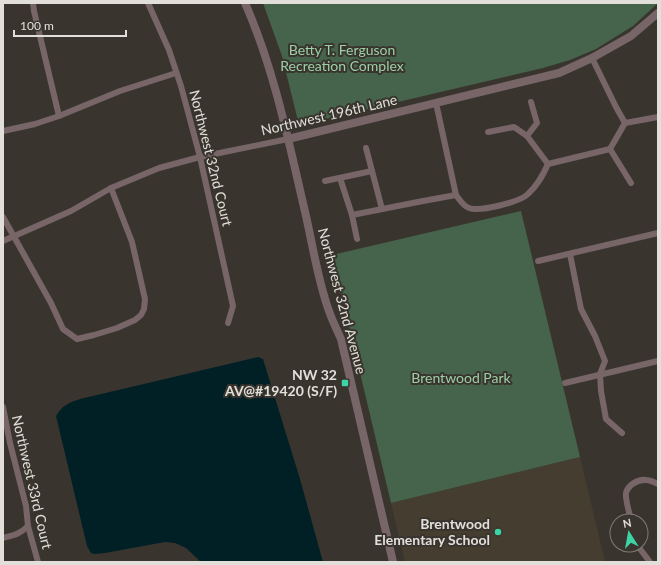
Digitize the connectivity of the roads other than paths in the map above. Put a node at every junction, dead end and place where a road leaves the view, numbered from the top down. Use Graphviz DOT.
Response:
graph roads {
  1 [pos="33,3"];
  2 [pos="148,3"];
  3 [pos="245,3"];
  4 [pos="658,13"];
  5 [pos="592,58"];
  6 [pos="176,73"];
  7 [pos="531,102"];
  8 [pos="436,103"];
  9 [pos="58,116"];
  10 [pos="658,117"];
  11 [pos="625,123"];
  12 [pos="3,131"];
  13 [pos="488,132"];
  14 [pos="527,136"];
  15 [pos="288,139"];
  16 [pos="366,148"];
  17 [pos="610,149"];
  18 [pos="200,157"];
  19 [pos="548,164"];
  20 [pos="372,171"];
  21 [pos="340,178"];
  22 [pos="325,181"];
  23 [pos="631,183"];
  24 [pos="111,188"];
  25 [pos="456,195"];
  26 [pos="382,209"];
  27 [pos="352,215"];
  28 [pos="3,217"];
  29 [pos="658,233"];
  30 [pos="13,236"];
  31 [pos="357,239"];
  32 [pos="3,241"];
  33 [pos="570,254"];
  34 [pos="538,261"];
  35 [pos="228,323"];
  36 [pos="658,361"];
  37 [pos="600,374"];
  38 [pos="565,383"];
  39 [pos="3,406"];
  40 [pos="622,433"];
  41 [pos="10,443"];
  42 [pos="3,444"];
  43 [pos="658,484"];
  44 [pos="629,513"];
  45 [pos="28,526"];
  46 [pos="3,538"];
  47 [pos="643,553"];
  48 [pos="38,562"];
  49 [pos="393,562"];
  50 [pos="650,562"];
  1 -- 9 [label="street"];
  2 -- 6 [label="street, Northwest 32nd Court"];
  3 -- 15 [label="street, Northwest 32nd Avenue"];
  4 -- 5 [label="street, Northwest 196th Lane"];
  5 -- 8 [label="street, Northwest 196th Lane"];
  5 -- 11 [label="street"];
  6 -- 9 [label="street"];
  6 -- 18 [label="street, Northwest 32nd Court"];
  7 -- 14 [label="street"];
  8 -- 15 [label="street, Northwest 196th Lane"];
  8 -- 25 [label="street"];
  9 -- 12 [label="street"];
  10 -- 11 [label="street"];
  11 -- 17 [label="street"];
  13 -- 14 [label="street"];
  14 -- 19 [label="street"];
  15 -- 18 [label="street, Northwest 196th Lane"];
  15 -- 49 [label="street, Northwest 32nd Avenue"];
  16 -- 20 [label="street"];
  17 -- 19 [label="street"];
  17 -- 23 [label="street"];
  18 -- 24 [label="street, Northwest 196th Lane"];
  18 -- 35 [label="street, Northwest 32nd Court"];
  19 -- 25 [label="street"];
  20 -- 21 [label="street"];
  20 -- 26 [label="street"];
  21 -- 22 [label="street"];
  21 -- 27 [label="street"];
  24 -- 30 [label="street, Northwest 196th Lane"];
  24 -- 30 [label="street"];
  25 -- 26 [label="street"];
  26 -- 27 [label="street"];
  27 -- 31 [label="street"];
  28 -- 30 [label="street"];
  29 -- 33 [label="street"];
  30 -- 32 [label="street, Northwest 196th Lane"];
  33 -- 34 [label="street"];
  33 -- 37 [label="street"];
  36 -- 37 [label="street"];
  37 -- 38 [label="street"];
  37 -- 40 [label="street"];
  39 -- 41 [label="street, Northwest 33rd Court"];
  41 -- 42 [label="street"];
  41 -- 45 [label="street, Northwest 33rd Court"];
  43 -- 44 [label="street"];
  45 -- 46 [label="street"];
  45 -- 48 [label="street, Northwest 33rd Court"];
  47 -- 50 [label="street"];
}
